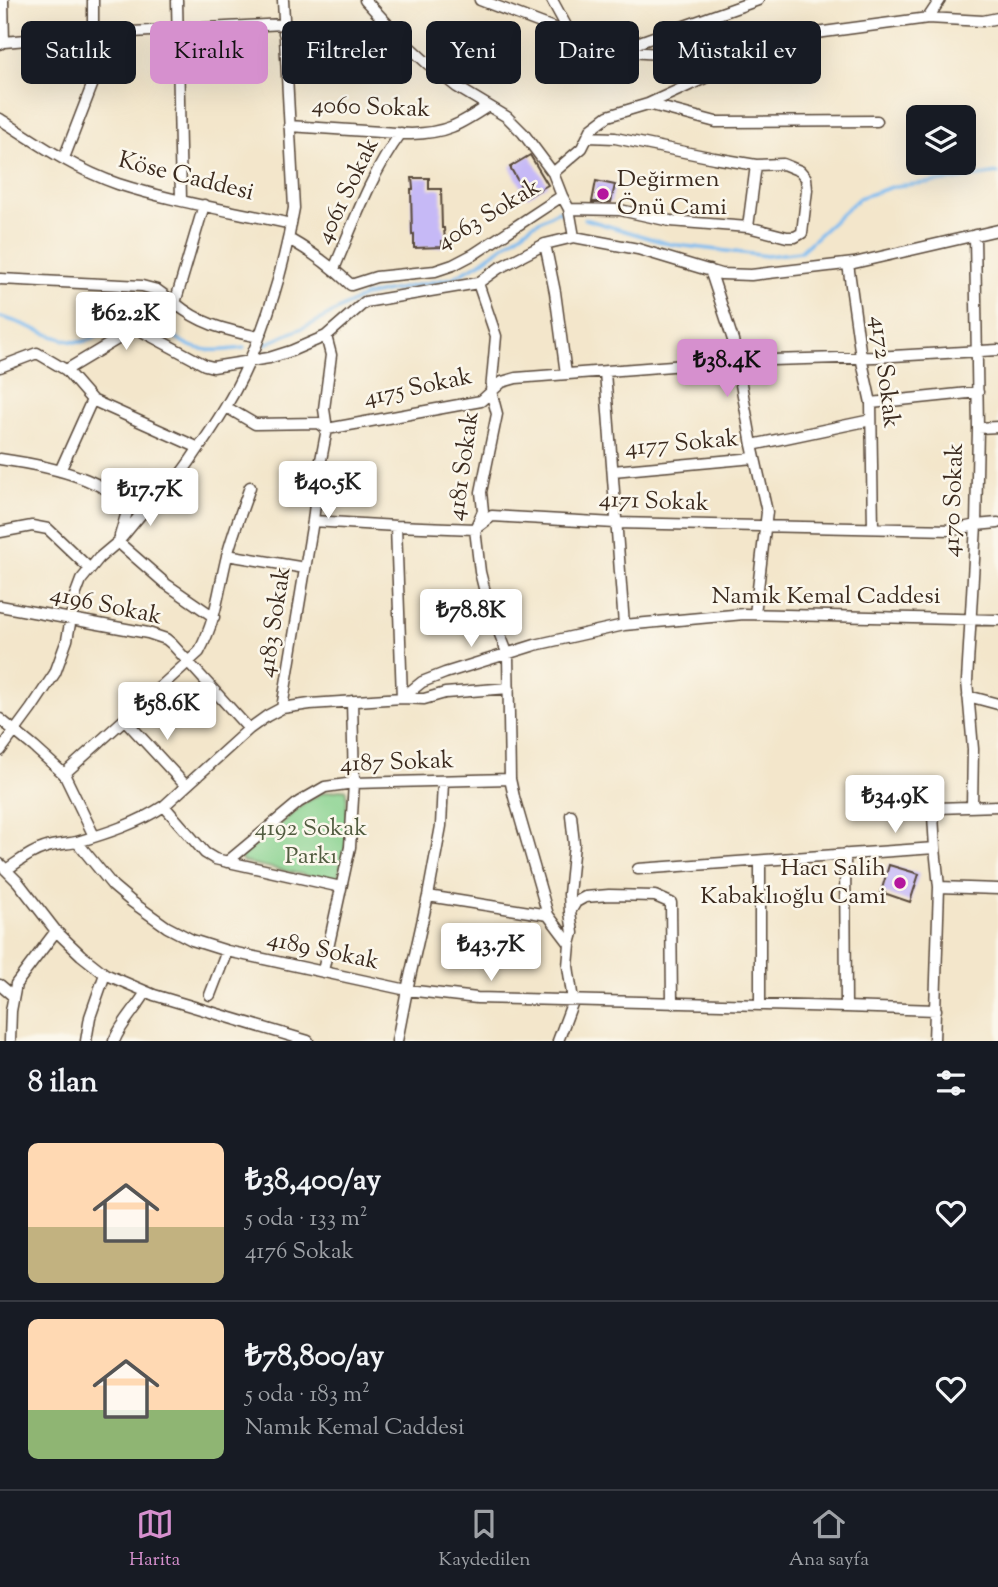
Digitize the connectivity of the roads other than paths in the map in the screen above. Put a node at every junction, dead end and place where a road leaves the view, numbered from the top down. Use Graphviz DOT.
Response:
graph roads {
  1 [pos="3,0"];
  2 [pos="93,0"];
  3 [pos="177,0"];
  4 [pos="283,0"];
  5 [pos="365,0"];
  6 [pos="480,0"];
  7 [pos="552,0"];
  8 [pos="758,0"];
  9 [pos="940,0"];
  10 [pos="928,18"];
  11 [pos="998,18"];
  12 [pos="94,21"];
  13 [pos="178,21"];
  14 [pos="284,21"];
  15 [pos="384,21"];
  16 [pos="535,21"];
  17 [pos="563,21"];
  18 [pos="821,33"];
  19 [pos="21,41"];
  20 [pos="639,42"];
  21 [pos="2,43"];
  22 [pos="412,48"];
  23 [pos="93,84"];
  24 [pos="179,84"];
  25 [pos="287,84"];
  26 [pos="690,84"];
  27 [pos="648,104"];
  28 [pos="488,106"];
  29 [pos="0,119"];
  30 [pos="877,121"];
  31 [pos="289,126"];
  32 [pos="401,133"];
  33 [pos="587,137"];
  34 [pos="64,158"];
  35 [pos="756,165"];
  36 [pos="553,173"];
  37 [pos="562,196"];
  38 [pos="181,200"];
  39 [pos="204,205"];
  40 [pos="569,209"];
  41 [pos="291,224"];
  42 [pos="748,227"];
  43 [pos="998,230"];
  44 [pos="975,235"];
  45 [pos="574,237"];
  46 [pos="289,239"];
  47 [pos="545,244"];
  48 [pos="848,264"];
  49 [pos="334,268"];
  50 [pos="710,271"];
  51 [pos="0,279"];
  52 [pos="478,283"];
  53 [pos="175,303"];
  54 [pos="326,336"];
  55 [pos="258,337"];
  56 [pos="998,350"];
  57 [pos="977,352"];
  58 [pos="861,357"];
  59 [pos="737,360"];
  60 [pos="249,361"];
  61 [pos="0,366"];
  62 [pos="66,370"];
  63 [pos="605,372"];
  64 [pos="566,374"];
  65 [pos="491,391"];
  66 [pos="978,392"];
  67 [pos="92,400"];
  68 [pos="871,403"];
  69 [pos="226,407"];
  70 [pos="872,420"];
  71 [pos="998,427"];
  72 [pos="978,428"];
  73 [pos="327,429"];
  74 [pos="752,445"];
  75 [pos="199,448"];
  76 [pos="754,458"];
  77 [pos="0,459"];
  78 [pos="60,471"];
  79 [pos="613,471"];
  80 [pos="250,487"];
  81 [pos="156,495"];
  82 [pos="131,498"];
  83 [pos="313,521"];
  84 [pos="615,523"];
  85 [pos="998,523"];
  86 [pos="976,524"];
  87 [pos="396,526"];
  88 [pos="765,526"];
  89 [pos="873,528"];
  90 [pos="475,529"];
  91 [pos="0,532"];
  92 [pos="118,542"];
  93 [pos="227,555"];
  94 [pos="305,568"];
  95 [pos="90,569"];
  96 [pos="2,608"];
  97 [pos="755,614"];
  98 [pos="214,617"];
  99 [pos="72,619"];
  100 [pos="970,619"];
  101 [pos="998,620"];
  102 [pos="624,625"];
  103 [pos="508,655"];
  104 [pos="189,662"];
  105 [pos="509,688"];
  106 [pos="968,696"];
  107 [pos="402,698"];
  108 [pos="352,701"];
  109 [pos="998,704"];
  110 [pos="282,708"];
  111 [pos="0,719"];
  112 [pos="125,720"];
  113 [pos="249,729"];
  114 [pos="14,732"];
  115 [pos="0,751"];
  116 [pos="64,774"];
  117 [pos="510,779"];
  118 [pos="443,782"];
  119 [pos="354,783"];
  120 [pos="186,786"];
  121 [pos="164,806"];
  122 [pos="998,806"];
  123 [pos="972,807"];
  124 [pos="571,815"];
  125 [pos="94,836"];
  126 [pos="77,842"];
  127 [pos="935,848"];
  128 [pos="845,854"];
  129 [pos="760,860"];
  130 [pos="227,862"];
  131 [pos="3,867"];
  132 [pos="638,869"];
  133 [pos="341,887"];
  134 [pos="939,887"];
  135 [pos="998,889"];
  136 [pos="428,896"];
  137 [pos="570,912"];
  138 [pos="548,915"];
  139 [pos="56,932"];
  140 [pos="569,944"];
  141 [pos="227,951"];
  142 [pos="323,971"];
  143 [pos="105,974"];
  144 [pos="0,985"];
  145 [pos="407,990"];
  146 [pos="146,992"];
  147 [pos="210,995"];
  148 [pos="13,996"];
  149 [pos="573,1001"];
  150 [pos="672,1003"];
  151 [pos="760,1004"];
  152 [pos="846,1007"];
  153 [pos="936,1010"];
  154 [pos="6,1036"];
  155 [pos="86,1041"];
  156 [pos="114,1041"];
  157 [pos="307,1041"];
  158 [pos="397,1041"];
  159 [pos="558,1041"];
  160 [pos="934,1041"];
  1 -- 21 [label="street"];
  2 -- 12 [label="street"];
  3 -- 13 [label="street"];
  4 -- 14 [label="street"];
  5 -- 15 [label="street"];
  6 -- 16 [label="street"];
  7 -- 17 [label="street"];
  8 -- 20 [label="street"];
  9 -- 10 [label="street"];
  10 -- 11 [label="street"];
  10 -- 18 [label="street"];
  19 -- 21 [label="street"];
  22 -- 28 [label="street"];
  23 -- 34 [label="street"];
  24 -- 38 [label="street"];
  25 -- 31 [label="street"];
  26 -- 27 [label="street"];
  27 -- 30 [label="street"];
  27 -- 33 [label="street"];
  28 -- 32 [label="street, 4060 Sokak"];
  28 -- 36 [label="street"];
  29 -- 34 [label="street, Köse Caddesi"];
  31 -- 32 [label="street, 4060 Sokak"];
  31 -- 41 [label="street"];
  32 -- 49 [label="street, 4061 Sokak"];
  33 -- 35 [label="street"];
  33 -- 36 [label="street"];
  34 -- 38 [label="street, Köse Caddesi"];
  35 -- 42 [label="street"];
  35 -- 42 [label="street"];
  36 -- 37 [label="street"];
  37 -- 40 [label="street"];
  37 -- 49 [label="street, 4063 Sokak"];
  38 -- 39 [label="street, Köse Caddesi"];
  39 -- 41 [label="street, Köse Caddesi"];
  39 -- 53 [label="street"];
  40 -- 42 [label="street"];
  40 -- 45 [label="street"];
  41 -- 46 [label="street"];
  43 -- 44 [label="street"];
  44 -- 48 [label="street"];
  44 -- 57 [label="street, 4170 Sokak"];
  45 -- 47 [label="street"];
  45 -- 50 [label="street"];
  46 -- 49 [label="street, 4063 Sokak"];
  46 -- 55 [label="street"];
  47 -- 52 [label="street"];
  47 -- 64 [label="street"];
  48 -- 50 [label="street"];
  48 -- 58 [label="street, 4172 Sokak"];
  50 -- 59 [label="street"];
  51 -- 53 [label="street"];
  52 -- 54 [label="street"];
  52 -- 65 [label="street, 4181 Sokak"];
  53 -- 55 [label="street"];
  54 -- 60 [label="street"];
  54 -- 73 [label="street, 4183 Sokak"];
  55 -- 60 [label="street"];
  56 -- 57 [label="street, 4175 Sokak"];
  57 -- 58 [label="street, 4175 Sokak"];
  57 -- 66 [label="street, 4170 Sokak"];
  58 -- 59 [label="street, 4175 Sokak"];
  58 -- 68 [label="street, 4172 Sokak"];
  59 -- 63 [label="street, 4175 Sokak"];
  59 -- 74 [label="street"];
  60 -- 62 [label="street"];
  60 -- 69 [label="street"];
  61 -- 62 [label="street"];
  62 -- 67 [label="street"];
  63 -- 64 [label="street, 4175 Sokak"];
  63 -- 79 [label="street"];
  64 -- 65 [label="street, 4175 Sokak"];
  65 -- 73 [label="street, 4175 Sokak"];
  65 -- 90 [label="street, 4181 Sokak"];
  66 -- 68 [label="street"];
  66 -- 72 [label="street, 4170 Sokak"];
  67 -- 75 [label="street"];
  67 -- 78 [label="street"];
  68 -- 70 [label="street, 4172 Sokak"];
  69 -- 73 [label="street, 4175 Sokak"];
  69 -- 75 [label="street"];
  70 -- 74 [label="street"];
  70 -- 89 [label="street, 4172 Sokak"];
  71 -- 72 [label="street"];
  72 -- 86 [label="street, 4170 Sokak"];
  73 -- 83 [label="street, 4183 Sokak"];
  74 -- 76 [label="street"];
  75 -- 81 [label="street"];
  76 -- 79 [label="street, 4177 Sokak"];
  76 -- 88 [label="street"];
  77 -- 78 [label="street"];
  78 -- 82 [label="street"];
  79 -- 84 [label="street"];
  80 -- 93 [label="street"];
  81 -- 82 [label="street"];
  81 -- 92 [label="street"];
  82 -- 92 [label="street"];
  83 -- 87 [label="street, 4171 Sokak"];
  83 -- 94 [label="street, 4183 Sokak"];
  84 -- 88 [label="street, 4171 Sokak"];
  84 -- 90 [label="street, 4171 Sokak"];
  84 -- 102 [label="street"];
  85 -- 86 [label="street, 4171 Sokak"];
  86 -- 89 [label="street, 4171 Sokak"];
  86 -- 100 [label="street, 4170 Sokak"];
  87 -- 90 [label="street, 4171 Sokak"];
  87 -- 107 [label="street"];
  88 -- 89 [label="street, 4171 Sokak"];
  88 -- 97 [label="street"];
  90 -- 103 [label="street, 4181 Sokak"];
  91 -- 95 [label="street"];
  92 -- 95 [label="street"];
  92 -- 98 [label="street"];
  93 -- 94 [label="street"];
  93 -- 98 [label="street"];
  94 -- 110 [label="street, 4183 Sokak"];
  95 -- 99 [label="street"];
  96 -- 99 [label="street, 4196 Sokak"];
  97 -- 100 [label="street, Namık Kemal Caddesi"];
  97 -- 102 [label="street, Namık Kemal Caddesi"];
  98 -- 104 [label="street"];
  99 -- 104 [label="street, 4196 Sokak"];
  99 -- 114 [label="street"];
  100 -- 101 [label="street, Namık Kemal Caddesi"];
  100 -- 106 [label="street, 4170 Sokak"];
  102 -- 103 [label="street, Namık Kemal Caddesi"];
  103 -- 105 [label="street, 4181 Sokak"];
  103 -- 107 [label="street, Namık Kemal Caddesi"];
  104 -- 112 [label="street"];
  104 -- 113 [label="street, 4196 Sokak"];
  105 -- 107 [label="street"];
  105 -- 117 [label="street, 4181 Sokak"];
  106 -- 109 [label="street"];
  106 -- 123 [label="street, 4170 Sokak"];
  107 -- 108 [label="street"];
  108 -- 110 [label="street"];
  108 -- 119 [label="street"];
  110 -- 113 [label="street"];
  111 -- 114 [label="street"];
  112 -- 116 [label="street"];
  112 -- 120 [label="street"];
  113 -- 120 [label="street"];
  114 -- 115 [label="street"];
  114 -- 116 [label="street"];
  116 -- 125 [label="street"];
  117 -- 118 [label="street, 4187 Sokak"];
  117 -- 138 [label="street, 4181 Sokak"];
  118 -- 119 [label="street, 4187 Sokak"];
  118 -- 136 [label="street"];
  119 -- 130 [label="street, 4187 Sokak"];
  119 -- 133 [label="street"];
  120 -- 121 [label="street"];
  121 -- 125 [label="street"];
  121 -- 130 [label="street"];
  122 -- 123 [label="street"];
  123 -- 127 [label="street"];
  124 -- 137 [label="street"];
  125 -- 126 [label="street"];
  126 -- 131 [label="street"];
  126 -- 141 [label="street, 4189 Sokak"];
  127 -- 128 [label="street"];
  127 -- 134 [label="street"];
  128 -- 129 [label="street"];
  128 -- 152 [label="street"];
  129 -- 132 [label="street"];
  129 -- 151 [label="street"];
  130 -- 133 [label="street"];
  131 -- 139 [label="street"];
  133 -- 142 [label="street"];
  134 -- 135 [label="street"];
  134 -- 153 [label="street"];
  136 -- 138 [label="street"];
  136 -- 145 [label="street"];
  137 -- 140 [label="street"];
  137 -- 150 [label="street"];
  138 -- 140 [label="street, 4181 Sokak"];
  139 -- 143 [label="street"];
  139 -- 148 [label="street"];
  140 -- 149 [label="street"];
  141 -- 142 [label="street, 4189 Sokak"];
  141 -- 147 [label="street"];
  142 -- 145 [label="street, 4189 Sokak"];
  143 -- 146 [label="street"];
  143 -- 155 [label="street"];
  144 -- 148 [label="street"];
  145 -- 149 [label="street, 4189 Sokak"];
  145 -- 158 [label="street"];
  146 -- 156 [label="street"];
  146 -- 157 [label="street"];
  148 -- 154 [label="street"];
  149 -- 150 [label="street, 4189 Sokak"];
  149 -- 159 [label="street"];
  150 -- 151 [label="street, 4189 Sokak"];
  151 -- 152 [label="street, 4189 Sokak"];
  152 -- 153 [label="street, 4189 Sokak"];
  153 -- 160 [label="street"];
}
